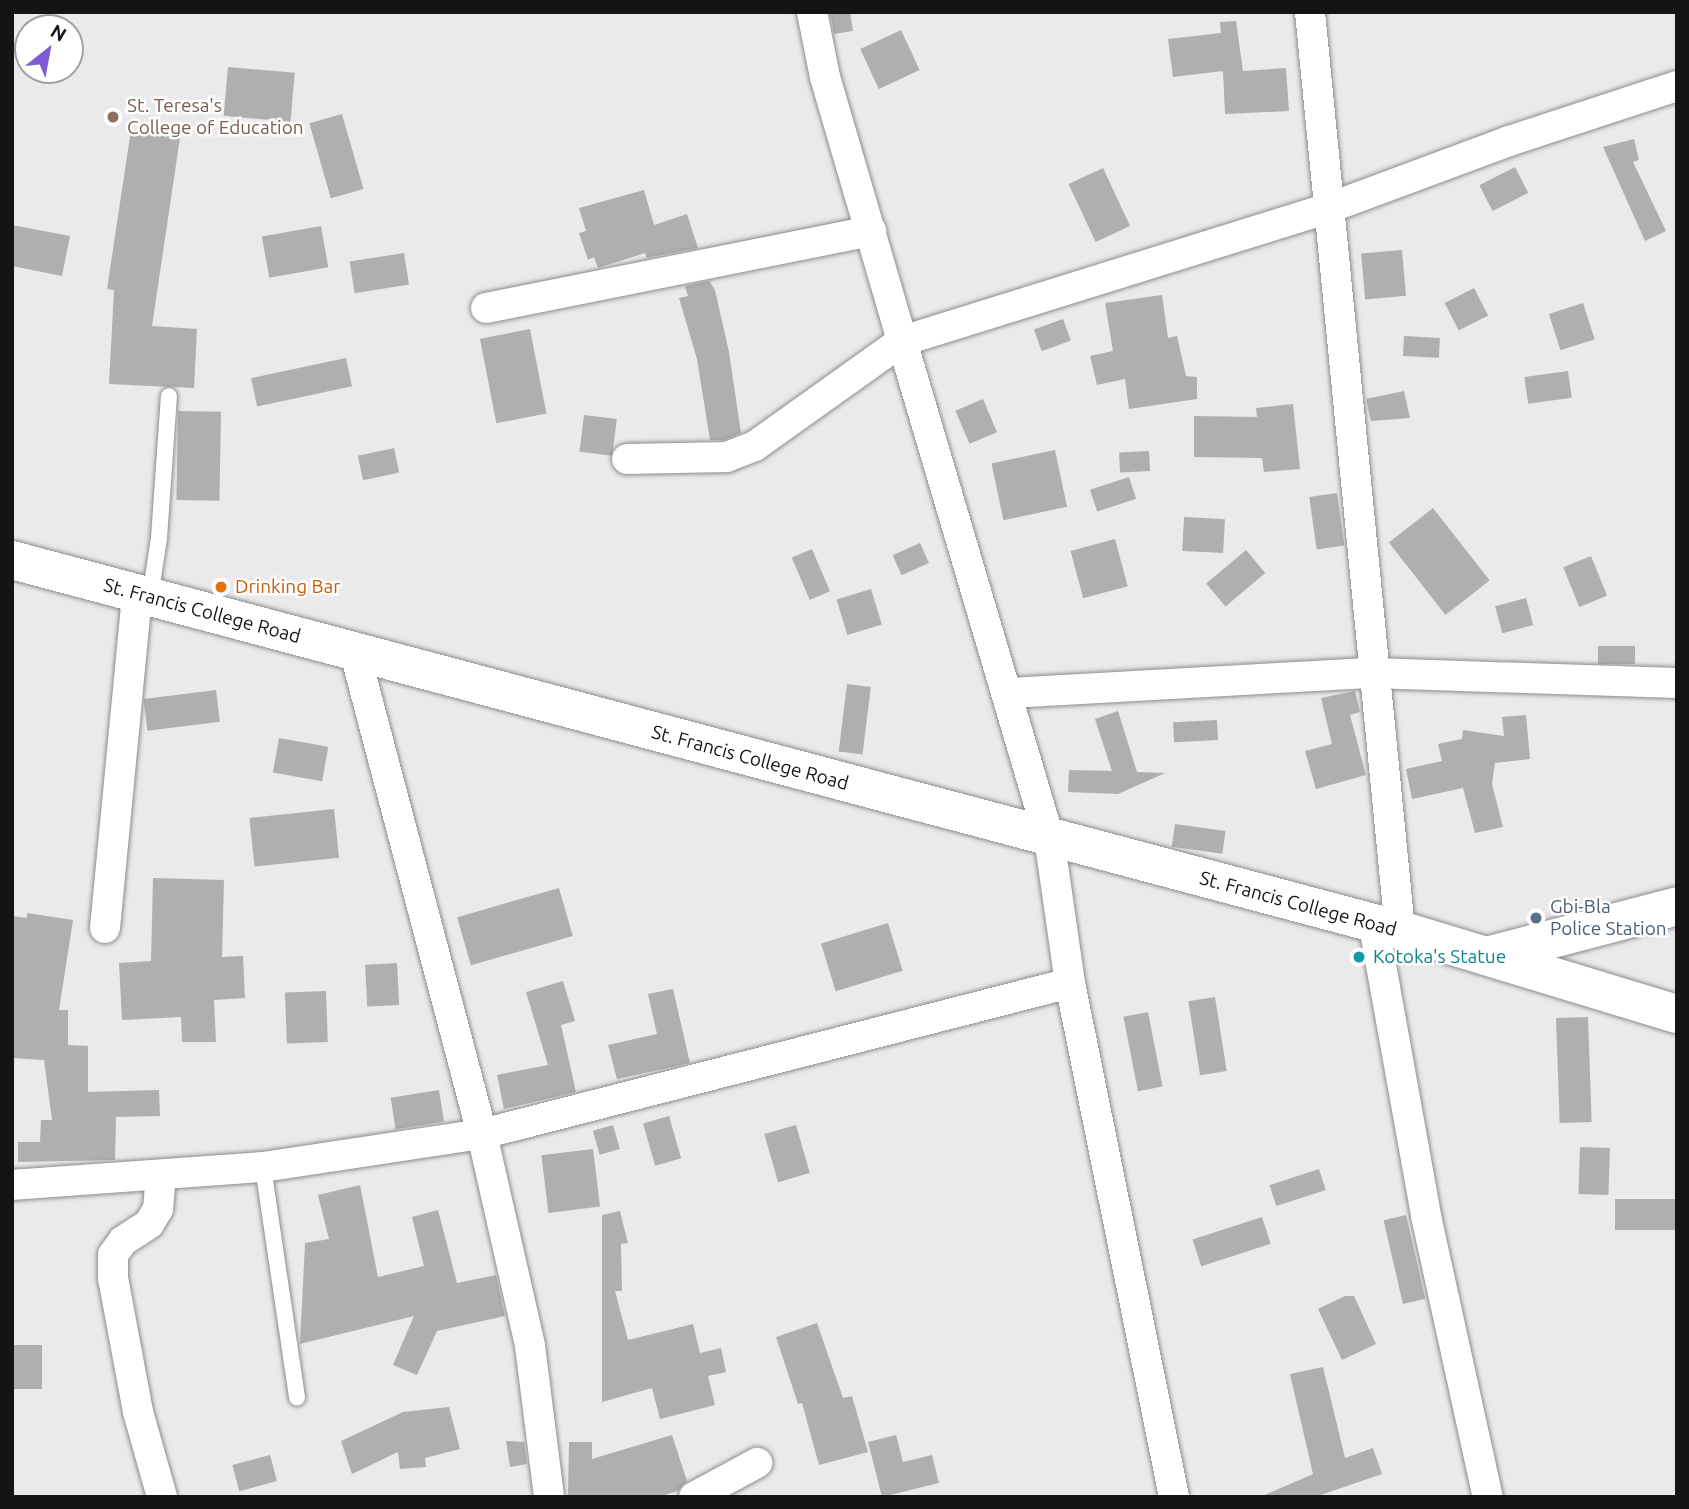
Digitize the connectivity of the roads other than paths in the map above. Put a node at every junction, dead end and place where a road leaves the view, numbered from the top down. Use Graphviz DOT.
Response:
graph roads {
  1 [pos="812,12"];
  2 [pos="1310,12"];
  3 [pos="1677,86"];
  4 [pos="1329,208"];
  5 [pos="871,231"];
  6 [pos="486,308"];
  7 [pos="902,341"];
  8 [pos="169,396"];
  9 [pos="627,459"];
  10 [pos="12,560"];
  11 [pos="143,595"];
  12 [pos="355,653"];
  13 [pos="1372,673"];
  14 [pos="1677,682"];
  15 [pos="1009,693"];
  16 [pos="1049,838"];
  17 [pos="1677,906"];
  18 [pos="105,928"];
  19 [pos="1387,928"];
  20 [pos="1487,956"];
  21 [pos="1070,983"];
  22 [pos="1677,1014"];
  23 [pos="482,1134"];
  24 [pos="263,1167"];
  25 [pos="161,1175"];
  26 [pos="12,1185"];
  27 [pos="297,1398"];
  28 [pos="757,1463"];
  29 [pos="698,1496"];
  30 [pos="162,1497"];
  31 [pos="549,1497"];
  32 [pos="1174,1497"];
  33 [pos="1488,1497"];
  1 -- 5 [label="street"];
  2 -- 4 [label="street"];
  3 -- 4 [label="street"];
  4 -- 7 [label="street"];
  4 -- 13 [label="street"];
  5 -- 6 [label="street"];
  5 -- 7 [label="street"];
  7 -- 9 [label="street"];
  7 -- 15 [label="street"];
  8 -- 11 [label="lane"];
  10 -- 11 [label="main road, St. Francis College Road"];
  11 -- 12 [label="main road, St. Francis College Road"];
  11 -- 18 [label="street"];
  12 -- 16 [label="main road, St. Francis College Road"];
  12 -- 23 [label="street"];
  13 -- 14 [label="street"];
  13 -- 15 [label="street"];
  13 -- 19 [label="street"];
  15 -- 16 [label="street"];
  16 -- 19 [label="main road, St. Francis College Road"];
  16 -- 21 [label="street"];
  17 -- 20 [label="main road"];
  19 -- 20 [label="main road, St. Francis College Road"];
  19 -- 33 [label="street"];
  20 -- 22 [label="main road, St. Francis College Road"];
  21 -- 23 [label="street"];
  21 -- 32 [label="street"];
  23 -- 24 [label="street"];
  23 -- 31 [label="street"];
  24 -- 25 [label="street"];
  24 -- 27 [label="lane"];
  25 -- 26 [label="street"];
  25 -- 30 [label="street"];
  28 -- 29 [label="street"];
}
